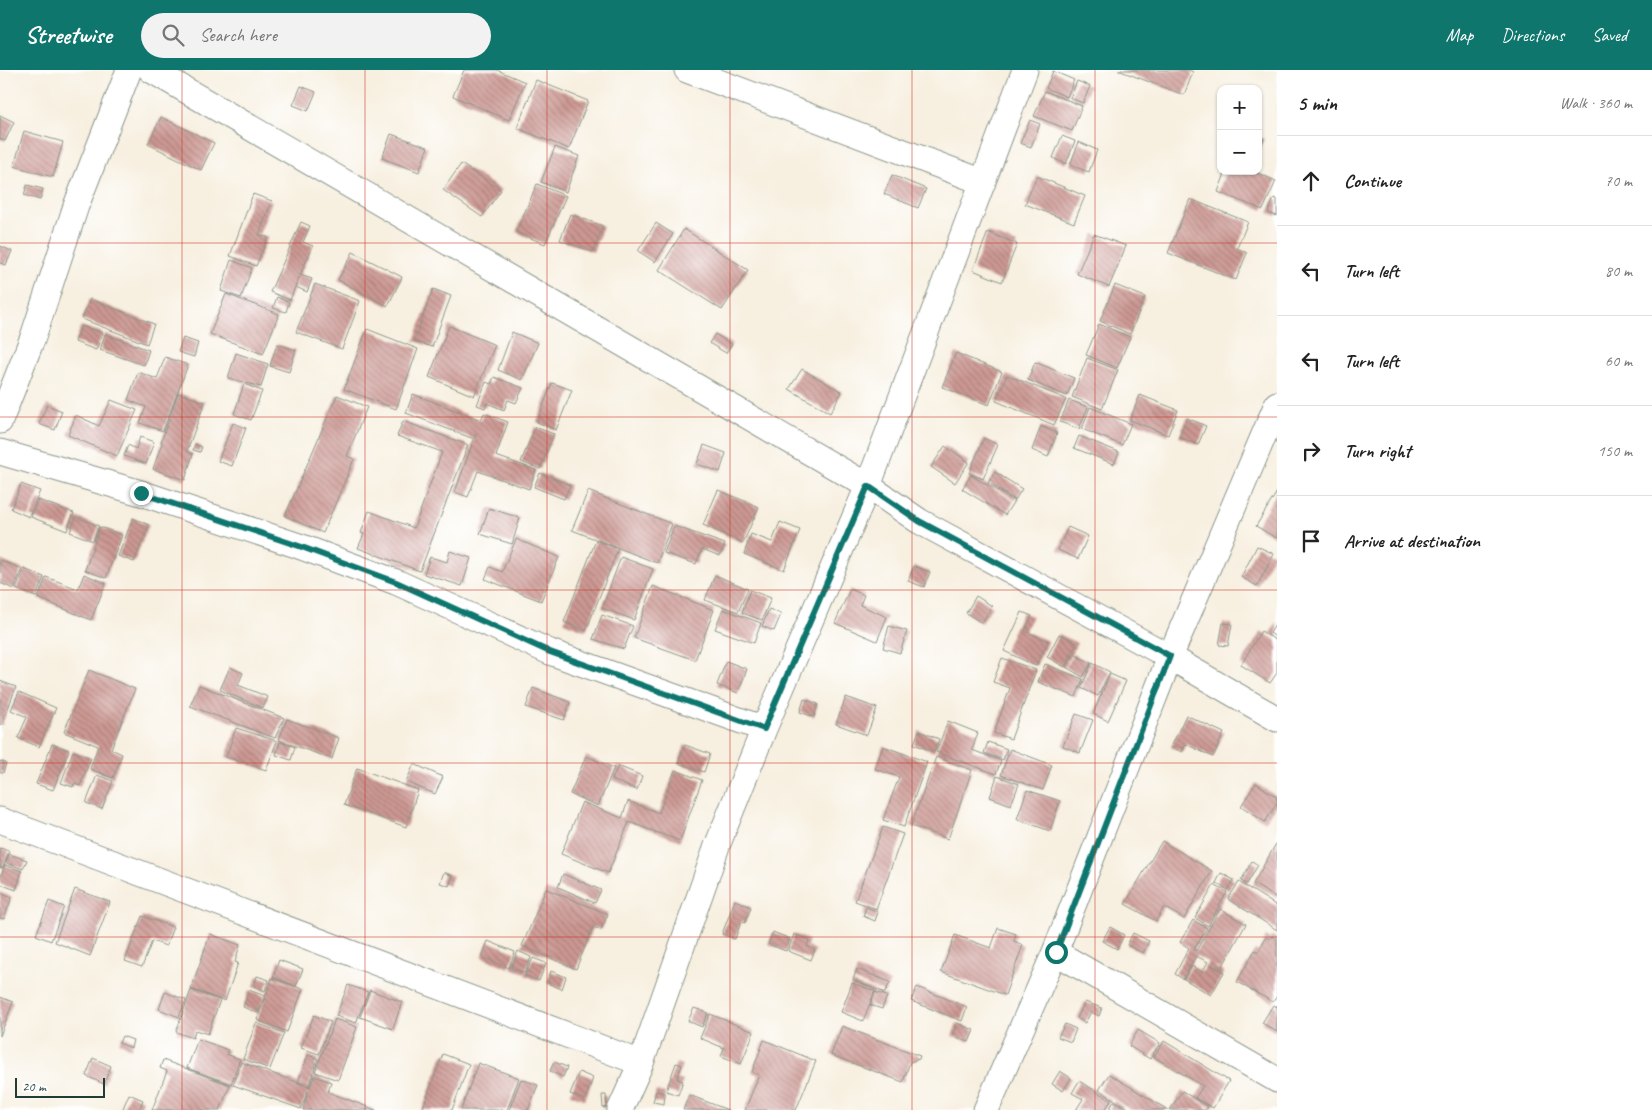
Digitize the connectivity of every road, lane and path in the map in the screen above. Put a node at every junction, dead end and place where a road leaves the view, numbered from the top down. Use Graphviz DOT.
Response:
graph roads {
  1 [pos="129,70"];
  2 [pos="151,70"];
  3 [pos="687,70"];
  4 [pos="1024,70"];
  5 [pos="983,182"];
  6 [pos="1277,404"];
  7 [pos="0,421"];
  8 [pos="0,452"];
  9 [pos="868,486"];
  10 [pos="1170,656"];
  11 [pos="1277,719"];
  12 [pos="764,729"];
  13 [pos="0,820"];
  14 [pos="1056,952"];
  15 [pos="641,1064"];
  16 [pos="1277,1080"];
  17 [pos="620,1110"];
  18 [pos="986,1110"];
  1 -- 7 [label="street"];
  2 -- 9 [label="street"];
  3 -- 5 [label="street"];
  4 -- 5 [label="street"];
  5 -- 9 [label="street"];
  6 -- 10 [label="street"];
  8 -- 12 [label="street"];
  9 -- 10 [label="street"];
  9 -- 12 [label="street"];
  10 -- 11 [label="street"];
  10 -- 14 [label="street"];
  12 -- 15 [label="street"];
  13 -- 15 [label="street"];
  14 -- 16 [label="street"];
  14 -- 18 [label="street"];
  15 -- 17 [label="street"];
}
